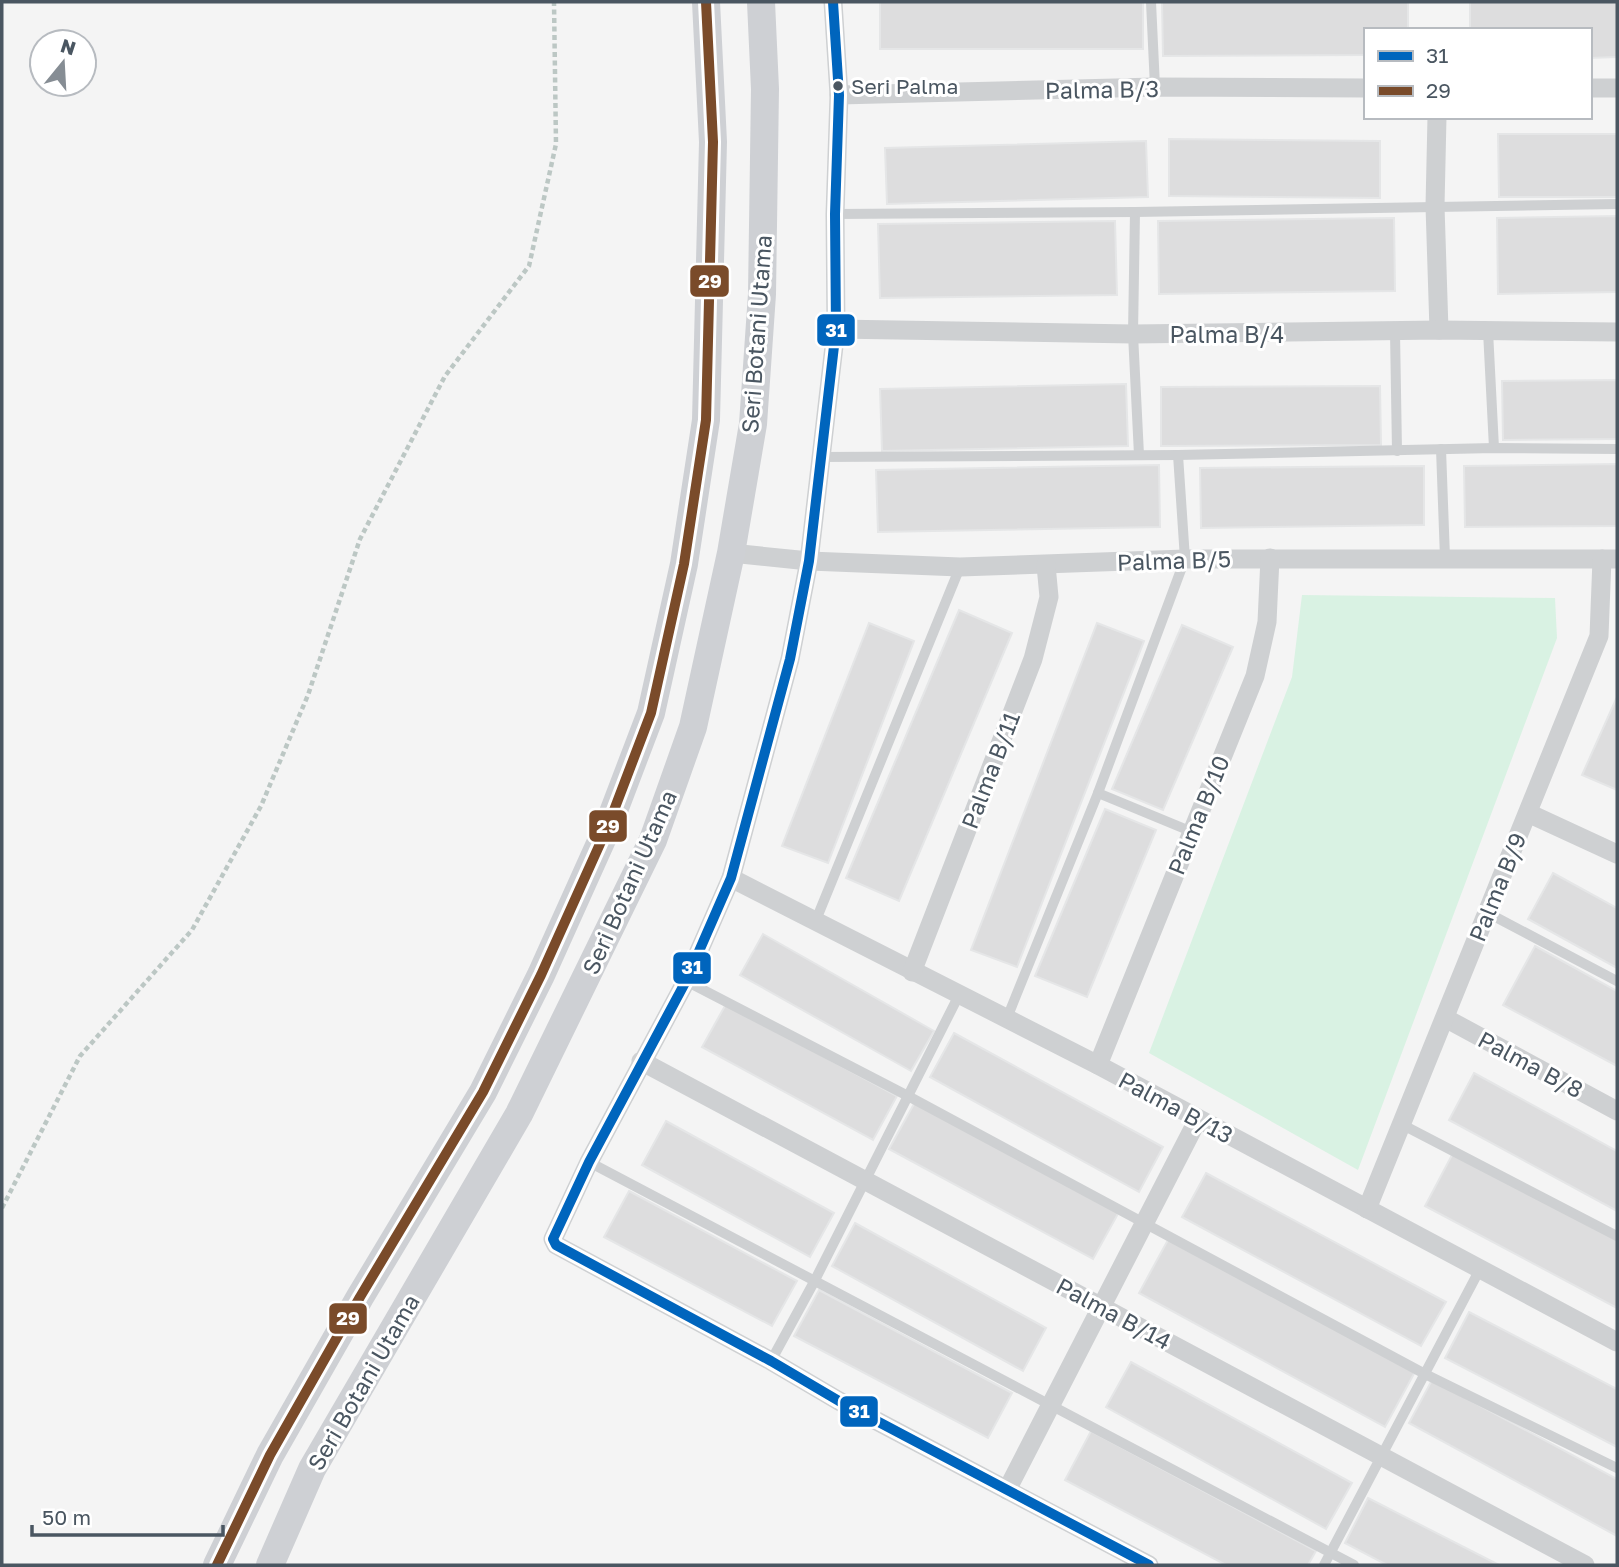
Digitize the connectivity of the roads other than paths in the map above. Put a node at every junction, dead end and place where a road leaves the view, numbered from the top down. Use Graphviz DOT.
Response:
graph roads {
  1 [pos="706,2"];
  2 [pos="761,2"];
  3 [pos="834,2"];
  4 [pos="1151,2"];
  5 [pos="1155,87"];
  6 [pos="1364,88"];
  7 [pos="1591,88"];
  8 [pos="1617,88"];
  9 [pos="839,95"];
  10 [pos="1437,119"];
  11 [pos="1617,204"];
  12 [pos="1435,206"];
  13 [pos="1135,212"];
  14 [pos="835,214"];
  15 [pos="836,329"];
  16 [pos="1439,330"];
  17 [pos="1488,331"];
  18 [pos="1395,332"];
  19 [pos="1617,332"];
  20 [pos="1133,334"];
  21 [pos="1494,448"];
  22 [pos="1441,449"];
  23 [pos="1617,449"];
  24 [pos="1397,451"];
  25 [pos="1139,455"];
  26 [pos="1178,455"];
  27 [pos="820,457"];
  28 [pos="731,553"];
  29 [pos="1185,558"];
  30 [pos="1270,558"];
  31 [pos="1445,558"];
  32 [pos="1609,559"];
  33 [pos="809,561"];
  34 [pos="1046,565"];
  35 [pos="960,566"];
  36 [pos="1098,793"];
  37 [pos="1528,813"];
  38 [pos="1191,831"];
  39 [pos="1617,854"];
  40 [pos="732,878"];
  41 [pos="1486,912"];
  42 [pos="816,920"];
  43 [pos="912,972"];
  44 [pos="686,981"];
  45 [pos="1617,981"];
  46 [pos="959,995"];
  47 [pos="1007,1018"];
  48 [pos="1445,1018"];
  49 [pos="641,1061"];
  50 [pos="1098,1065"];
  51 [pos="908,1096"];
  52 [pos="1617,1111"];
  53 [pos="1198,1119"];
  54 [pos="1401,1124"];
  55 [pos="589,1162"];
  56 [pos="865,1180"];
  57 [pos="1367,1209"];
  58 [pos="1145,1225"];
  59 [pos="1617,1236"];
  60 [pos="1480,1269"];
  61 [pos="814,1282"];
  62 [pos="1102,1306"];
  63 [pos="1617,1342"];
  64 [pos="771,1361"];
  65 [pos="1425,1374"];
  66 [pos="1052,1406"];
  67 [pos="1382,1457"];
  68 [pos="1617,1468"];
  69 [pos="253,1490"];
  70 [pos="1007,1490"];
  71 [pos="286,1528"];
  72 [pos="1331,1553"];
  73 [pos="217,1565"];
  74 [pos="236,1565"];
  75 [pos="270,1565"];
  76 [pos="284,1565"];
  77 [pos="1149,1565"];
  78 [pos="1324,1565"];
  79 [pos="1354,1565"];
  80 [pos="1585,1565"];
  1 -- 69 [label="main road, Seri Botani Utama"];
  2 -- 28 [label="main road, Seri Botani Utama"];
  3 -- 9 [label="street"];
  4 -- 5 [label="lane"];
  5 -- 6 [label="street, Palma B/3"];
  5 -- 9 [label="street, Palma B/3"];
  7 -- 8 [label="street"];
  9 -- 14 [label="street"];
  10 -- 12 [label="street"];
  11 -- 12 [label="lane"];
  12 -- 13 [label="lane"];
  12 -- 16 [label="street"];
  13 -- 14 [label="lane"];
  13 -- 20 [label="lane"];
  14 -- 15 [label="street"];
  15 -- 20 [label="street, Palma B/4"];
  15 -- 27 [label="street"];
  16 -- 17 [label="street, Palma B/4"];
  16 -- 18 [label="street, Palma B/4"];
  17 -- 19 [label="street, Palma B/4"];
  17 -- 21 [label="lane"];
  18 -- 20 [label="street, Palma B/4"];
  18 -- 24 [label="lane"];
  20 -- 25 [label="lane"];
  21 -- 22 [label="lane"];
  21 -- 23 [label="lane"];
  22 -- 24 [label="lane"];
  22 -- 31 [label="lane"];
  24 -- 26 [label="lane"];
  25 -- 26 [label="lane"];
  25 -- 27 [label="lane"];
  26 -- 29 [label="lane"];
  27 -- 33 [label="street"];
  28 -- 33 [label="street, Palma B/5"];
  28 -- 71 [label="main road, Seri Botani Utama"];
  29 -- 30 [label="street, Palma B/5"];
  29 -- 34 [label="street, Palma B/5"];
  29 -- 36 [label="lane"];
  30 -- 31 [label="street, Palma B/5"];
  30 -- 38 [label="street, Palma B/10"];
  31 -- 32 [label="street, Palma B/5"];
  32 -- 37 [label="street, Palma B/9"];
  33 -- 35 [label="street, Palma B/5"];
  33 -- 40 [label="street"];
  34 -- 35 [label="street, Palma B/5"];
  34 -- 43 [label="street, Palma B/11"];
  35 -- 42 [label="lane"];
  36 -- 38 [label="lane"];
  36 -- 47 [label="lane"];
  37 -- 39 [label="street"];
  37 -- 41 [label="street, Palma B/9"];
  38 -- 50 [label="street, Palma B/10"];
  40 -- 42 [label="street, Palma B/13"];
  40 -- 44 [label="street"];
  41 -- 45 [label="lane"];
  41 -- 48 [label="street, Palma B/9"];
  42 -- 43 [label="street, Palma B/13"];
  43 -- 46 [label="street, Palma B/13"];
  44 -- 49 [label="street"];
  44 -- 51 [label="lane"];
  46 -- 47 [label="street, Palma B/13"];
  46 -- 51 [label="lane"];
  47 -- 50 [label="street, Palma B/13"];
  48 -- 52 [label="street, Palma B/8"];
  48 -- 54 [label="street, Palma B/9"];
  49 -- 55 [label="street"];
  49 -- 56 [label="street, Palma B/14"];
  50 -- 53 [label="street, Palma B/13"];
  51 -- 56 [label="lane"];
  51 -- 58 [label="lane"];
  53 -- 57 [label="street, Palma B/13"];
  53 -- 58 [label="street"];
  54 -- 57 [label="street, Palma B/9"];
  54 -- 59 [label="lane"];
  55 -- 61 [label="lane"];
  55 -- 64 [label="street"];
  56 -- 61 [label="lane"];
  56 -- 62 [label="street, Palma B/14"];
  57 -- 60 [label="street, Palma B/13"];
  58 -- 62 [label="street"];
  58 -- 65 [label="lane"];
  60 -- 63 [label="street, Palma B/13"];
  60 -- 65 [label="lane"];
  61 -- 64 [label="lane"];
  61 -- 66 [label="lane"];
  62 -- 66 [label="street"];
  62 -- 67 [label="street, Palma B/14"];
  64 -- 70 [label="street"];
  65 -- 67 [label="lane"];
  65 -- 68 [label="lane"];
  66 -- 70 [label="street"];
  66 -- 72 [label="lane"];
  67 -- 72 [label="lane"];
  67 -- 80 [label="street, Palma B/14"];
  69 -- 73 [label="main road, Seri Botani Utama"];
  69 -- 74 [label="main road"];
  70 -- 77 [label="street"];
  71 -- 75 [label="main road, Seri Botani Utama"];
  71 -- 76 [label="main road"];
  72 -- 78 [label="lane"];
  72 -- 79 [label="lane"];
}
